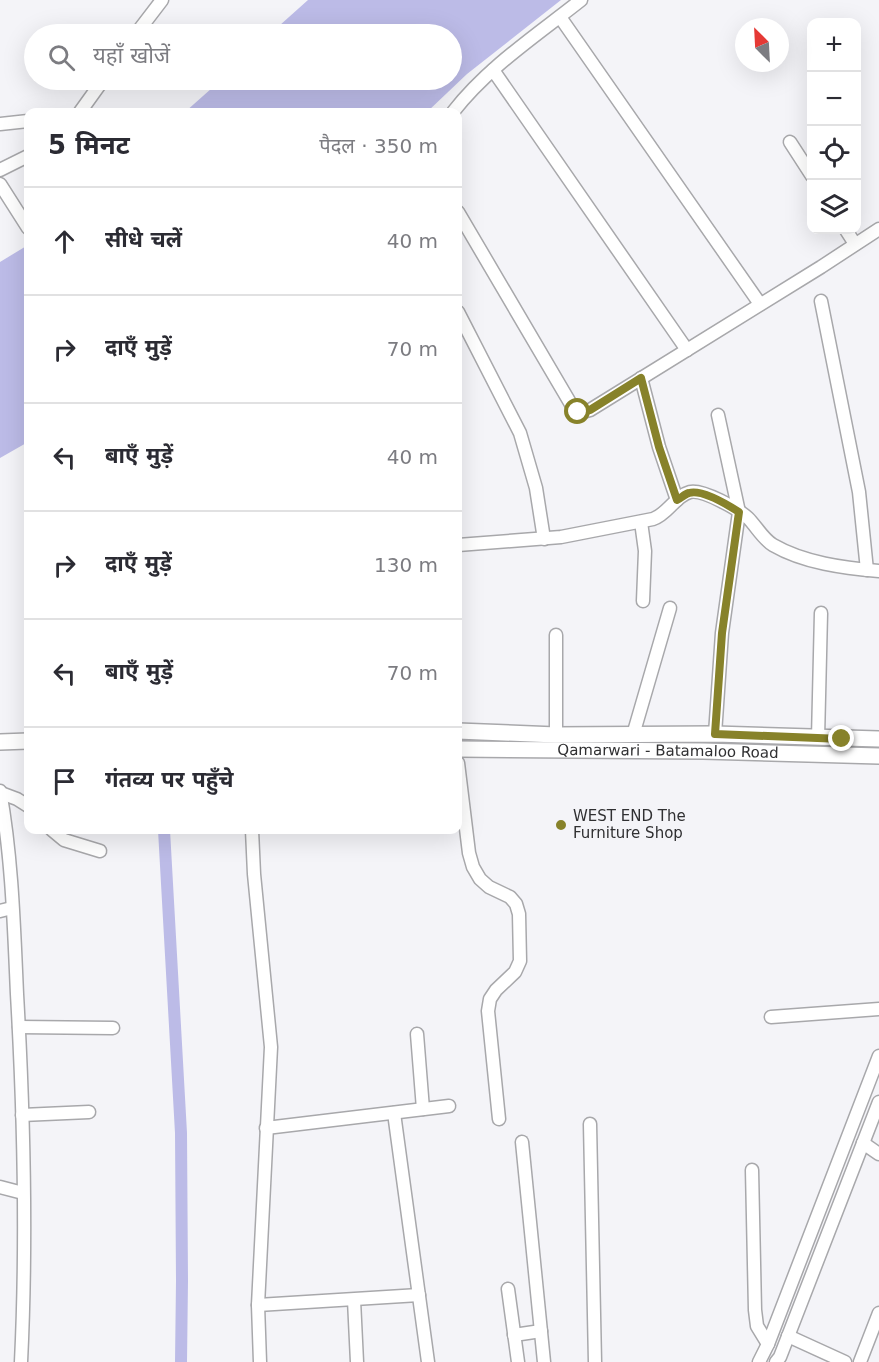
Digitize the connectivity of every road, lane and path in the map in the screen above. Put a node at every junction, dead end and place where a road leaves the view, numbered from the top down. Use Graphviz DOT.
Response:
graph roads {
  1 [pos="162,0"];
  2 [pos="581,0"];
  3 [pos="560,17"];
  4 [pos="144,24"];
  5 [pos="493,70"];
  6 [pos="96,90"];
  7 [pos="84,108"];
  8 [pos="456,108"];
  9 [pos="24,121"];
  10 [pos="0,124"];
  11 [pos="790,142"];
  12 [pos="24,158"];
  13 [pos="807,168"];
  14 [pos="0,170"];
  15 [pos="0,184"];
  16 [pos="462,219"];
  17 [pos="24,221"];
  18 [pos="879,229"];
  19 [pos="849,234"];
  20 [pos="855,244"];
  21 [pos="821,301"];
  22 [pos="760,304"];
  23 [pos="462,320"];
  24 [pos="687,350"];
  25 [pos="641,378"];
  26 [pos="718,415"];
  27 [pos="677,500"];
  28 [pos="739,512"];
  29 [pos="640,522"];
  30 [pos="544,539"];
  31 [pos="462,545"];
  32 [pos="873,571"];
  33 [pos="642,601"];
  34 [pos="670,608"];
  35 [pos="821,613"];
  36 [pos="556,635"];
  37 [pos="462,731"];
  38 [pos="715,734"];
  39 [pos="556,735"];
  40 [pos="633,735"];
  41 [pos="818,738"];
  42 [pos="879,739"];
  43 [pos="24,741"];
  44 [pos="0,742"];
  45 [pos="462,749"];
  46 [pos="879,756"];
  47 [pos="0,792"];
  48 [pos="462,796"];
  49 [pos="24,803"];
  50 [pos="57,834"];
  51 [pos="252,834"];
  52 [pos="99,850"];
  53 [pos="12,908"];
  54 [pos="0,912"];
  55 [pos="879,1009"];
  56 [pos="771,1017"];
  57 [pos="19,1027"];
  58 [pos="113,1028"];
  59 [pos="417,1034"];
  60 [pos="879,1056"];
  61 [pos="879,1102"];
  62 [pos="449,1106"];
  63 [pos="423,1109"];
  64 [pos="89,1112"];
  65 [pos="394,1113"];
  66 [pos="22,1115"];
  67 [pos="499,1119"];
  68 [pos="590,1124"];
  69 [pos="875,1126"];
  70 [pos="266,1128"];
  71 [pos="522,1142"];
  72 [pos="863,1143"];
  73 [pos="879,1154"];
  74 [pos="752,1170"];
  75 [pos="0,1187"];
  76 [pos="23,1193"];
  77 [pos="508,1288"];
  78 [pos="419,1295"];
  79 [pos="354,1300"];
  80 [pos="258,1305"];
  81 [pos="879,1313"];
  82 [pos="541,1331"];
  83 [pos="514,1335"];
  84 [pos="788,1336"];
  85 [pos="768,1344"];
  86 [pos="21,1362"];
  87 [pos="260,1362"];
  88 [pos="357,1362"];
  89 [pos="428,1362"];
  90 [pos="518,1362"];
  91 [pos="544,1362"];
  92 [pos="595,1362"];
  93 [pos="759,1362"];
  94 [pos="776,1362"];
  95 [pos="845,1362"];
  96 [pos="860,1362"];
  1 -- 4 [label="street"];
  2 -- 3 [label="street"];
  3 -- 5 [label="street"];
  3 -- 22 [label="street"];
  5 -- 8 [label="street"];
  5 -- 24 [label="street"];
  6 -- 7 [label="street"];
  9 -- 10 [label="street"];
  11 -- 13 [label="street"];
  12 -- 14 [label="street"];
  15 -- 17 [label="street"];
  16 -- 25 [label="street"];
  18 -- 20 [label="street"];
  19 -- 20 [label="street"];
  20 -- 22 [label="street"];
  21 -- 32 [label="street"];
  22 -- 24 [label="street"];
  23 -- 30 [label="street"];
  24 -- 25 [label="street"];
  25 -- 27 [label="street"];
  26 -- 28 [label="street"];
  27 -- 28 [label="street"];
  27 -- 29 [label="street"];
  28 -- 32 [label="street"];
  28 -- 38 [label="street"];
  29 -- 30 [label="street"];
  29 -- 33 [label="street"];
  30 -- 31 [label="street"];
  34 -- 40 [label="street"];
  35 -- 41 [label="street"];
  36 -- 39 [label="street"];
  37 -- 39 [label="main road, Qamarwari - Batamaloo Road"];
  38 -- 40 [label="main road, Qamarwari - Batamaloo Road"];
  38 -- 41 [label="main road, Qamarwari - Batamaloo Road"];
  39 -- 40 [label="main road, Qamarwari - Batamaloo Road"];
  41 -- 42 [label="main road, Qamarwari - Batamaloo Road"];
  43 -- 44 [label="main road"];
  45 -- 46 [label="main road, Qamarwari - Batamaloo Road"];
  47 -- 49 [label="street"];
  47 -- 53 [label="street"];
  48 -- 67 [label="street"];
  50 -- 52 [label="street"];
  51 -- 70 [label="street"];
  53 -- 54 [label="street"];
  53 -- 57 [label="street"];
  55 -- 56 [label="street"];
  57 -- 58 [label="street"];
  57 -- 66 [label="street"];
  59 -- 63 [label="street"];
  60 -- 85 [label="street"];
  61 -- 69 [label="street"];
  62 -- 63 [label="street"];
  63 -- 65 [label="street"];
  64 -- 66 [label="street"];
  65 -- 70 [label="street"];
  65 -- 78 [label="street"];
  66 -- 76 [label="street"];
  68 -- 92 [label="street"];
  69 -- 72 [label="street"];
  70 -- 80 [label="street"];
  71 -- 82 [label="street"];
  72 -- 73 [label="street"];
  72 -- 84 [label="street"];
  74 -- 85 [label="street"];
  75 -- 76 [label="street"];
  76 -- 86 [label="street"];
  77 -- 83 [label="street"];
  78 -- 79 [label="street"];
  78 -- 89 [label="street"];
  79 -- 80 [label="street"];
  79 -- 88 [label="street"];
  80 -- 87 [label="street"];
  81 -- 96 [label="street"];
  82 -- 83 [label="street"];
  82 -- 91 [label="street"];
  83 -- 90 [label="street"];
  84 -- 94 [label="street"];
  84 -- 95 [label="street"];
  85 -- 93 [label="street"];
}
